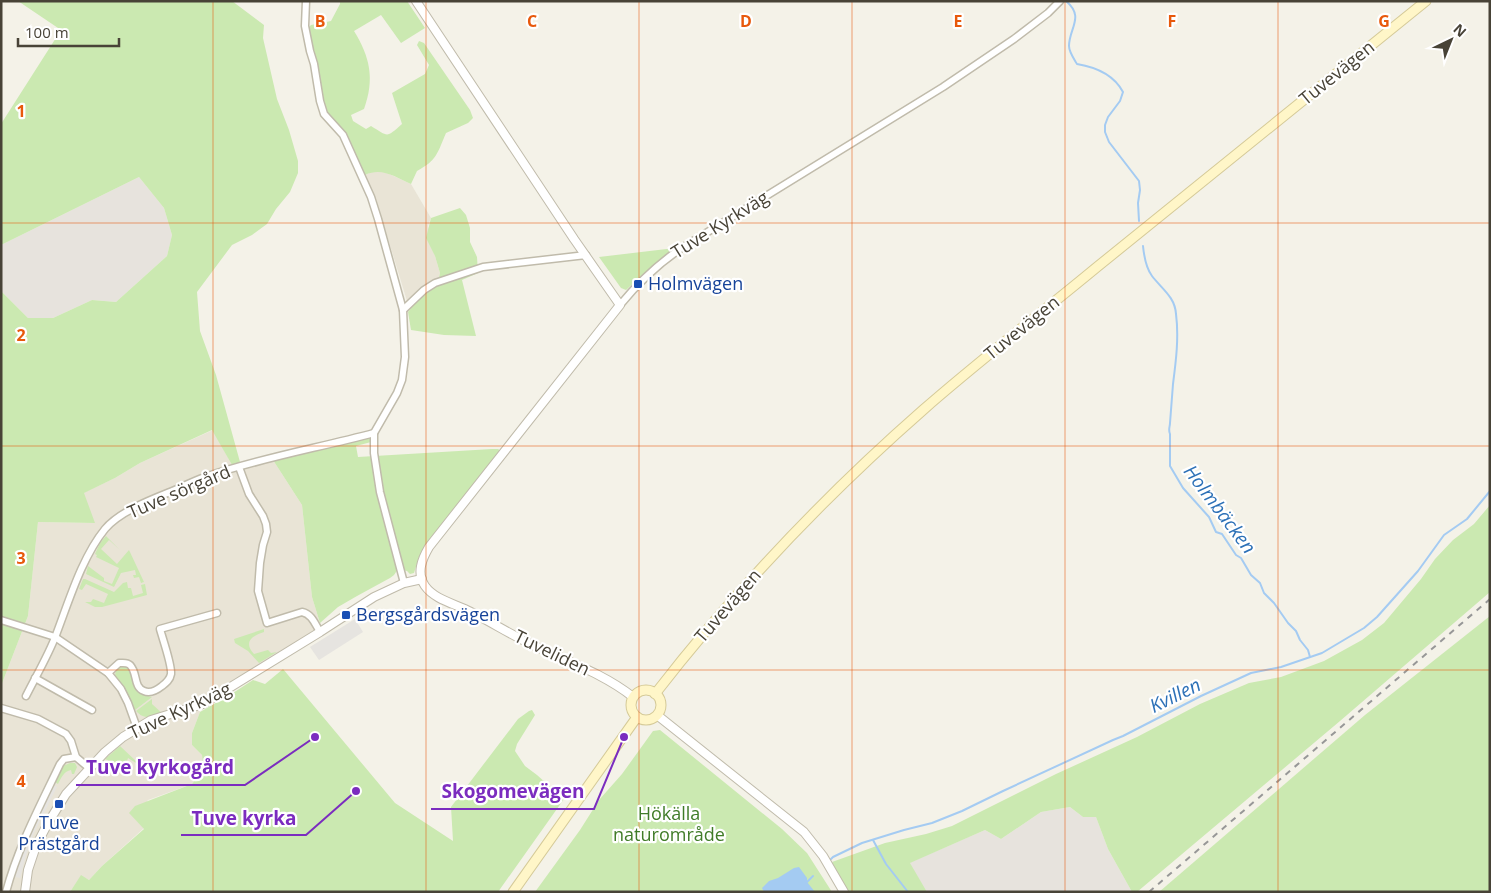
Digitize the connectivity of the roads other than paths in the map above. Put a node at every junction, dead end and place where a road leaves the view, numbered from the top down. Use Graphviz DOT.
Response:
graph roads {
  1 [pos="306,1"];
  2 [pos="416,1"];
  3 [pos="1060,1"];
  4 [pos="1426,1"];
  5 [pos="586,255"];
  6 [pos="620,305"];
  7 [pos="403,310"];
  8 [pos="374,433"];
  9 [pos="239,467"];
  10 [pos="422,579"];
  11 [pos="404,583"];
  12 [pos="218,612"];
  13 [pos="1,620"];
  14 [pos="320,632"];
  15 [pos="55,637"];
  16 [pos="108,673"];
  17 [pos="35,678"];
  18 [pos="655,694"];
  19 [pos="26,696"];
  20 [pos="633,697"];
  21 [pos="1,708"];
  22 [pos="92,710"];
  23 [pos="657,714"];
  24 [pos="637,717"];
  25 [pos="137,728"];
  26 [pos="76,756"];
  27 [pos="89,768"];
  28 [pos="6,892"];
  29 [pos="25,892"];
  30 [pos="513,892"];
  31 [pos="844,892"];
  1 -- 7 [label="street"];
  2 -- 5 [label="street"];
  3 -- 6 [label="street, Tuve Kyrkväg"];
  4 -- 18 [label="main road, Tuvevägen"];
  5 -- 6 [label="street"];
  5 -- 7 [label="street"];
  6 -- 10 [label="street, Tuve Kyrkväg"];
  7 -- 8 [label="street"];
  8 -- 9 [label="street, Tuve sörgård"];
  8 -- 11 [label="street"];
  9 -- 14 [label="street"];
  9 -- 15 [label="street, Tuve sörgård"];
  10 -- 11 [label="street, Tuve Kyrkväg"];
  10 -- 20 [label="street, Tuveliden"];
  11 -- 14 [label="street, Tuve Kyrkväg"];
  12 -- 16 [label="street"];
  13 -- 15 [label="street"];
  14 -- 25 [label="street, Tuve Kyrkväg"];
  15 -- 16 [label="street"];
  15 -- 17 [label="street, Tuve sörgård"];
  16 -- 25 [label="street"];
  17 -- 19 [label="street, Tuve sörgård"];
  17 -- 22 [label="street"];
  18 -- 20 [label="main road"];
  18 -- 23 [label="main road"];
  20 -- 24 [label="main road"];
  21 -- 26 [label="street"];
  23 -- 24 [label="main road"];
  23 -- 31 [label="street"];
  24 -- 30 [label="main road"];
  25 -- 27 [label="street, Tuve Kyrkväg"];
  26 -- 27 [label="street"];
  26 -- 28 [label="street"];
  27 -- 29 [label="street, Tuve Kyrkväg"];
}
